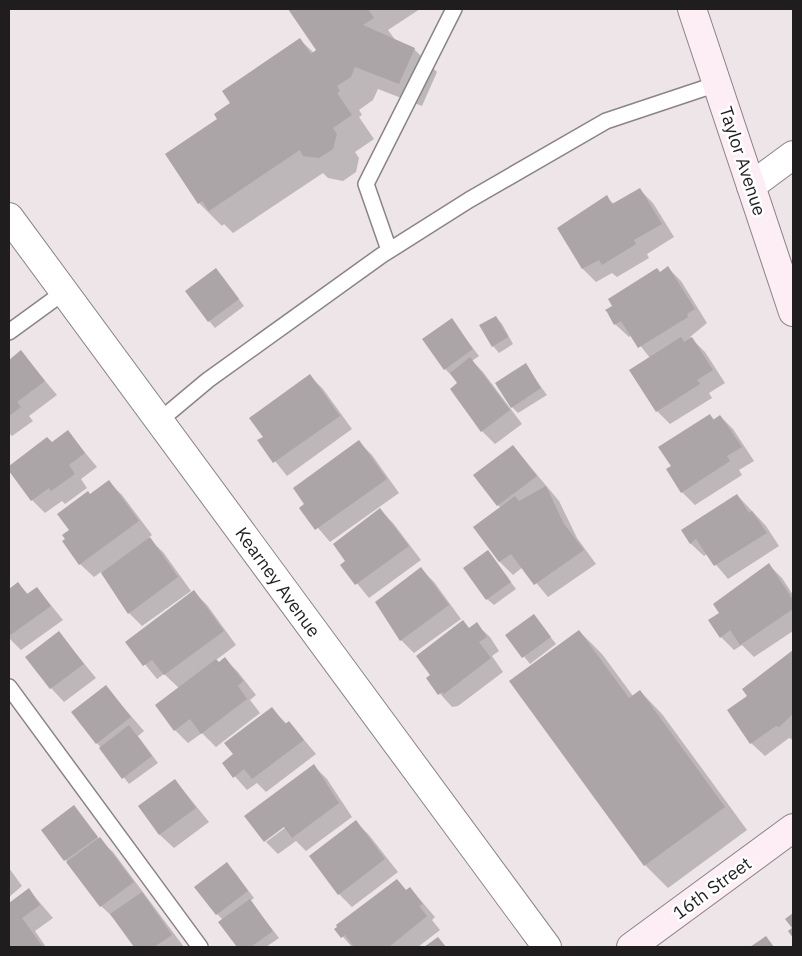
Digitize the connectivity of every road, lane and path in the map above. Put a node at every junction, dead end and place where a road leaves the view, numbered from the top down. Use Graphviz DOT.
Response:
graph roads {
  1 [pos="454,9"];
  2 [pos="692,9"];
  3 [pos="717,84"];
  4 [pos="793,155"];
  5 [pos="751,186"];
  6 [pos="9,217"];
  7 [pos="388,250"];
  8 [pos="64,292"];
  9 [pos="793,312"];
  10 [pos="9,332"];
  11 [pos="159,421"];
  12 [pos="9,687"];
  13 [pos="793,828"];
  14 [pos="200,947"];
  15 [pos="547,947"];
  16 [pos="631,947"];
  1 -- 7 [label="lane"];
  2 -- 3 [label="street, Taylor Avenue"];
  3 -- 5 [label="street, Taylor Avenue"];
  3 -- 7 [label="lane"];
  4 -- 5 [label="street"];
  5 -- 9 [label="street, Taylor Avenue"];
  6 -- 8 [label="street, Kearney Avenue"];
  7 -- 11 [label="lane"];
  8 -- 10 [label="lane"];
  8 -- 11 [label="street, Kearney Avenue"];
  11 -- 15 [label="street, Kearney Avenue"];
  12 -- 14 [label="lane"];
  13 -- 16 [label="street, 16th Street"];
}
